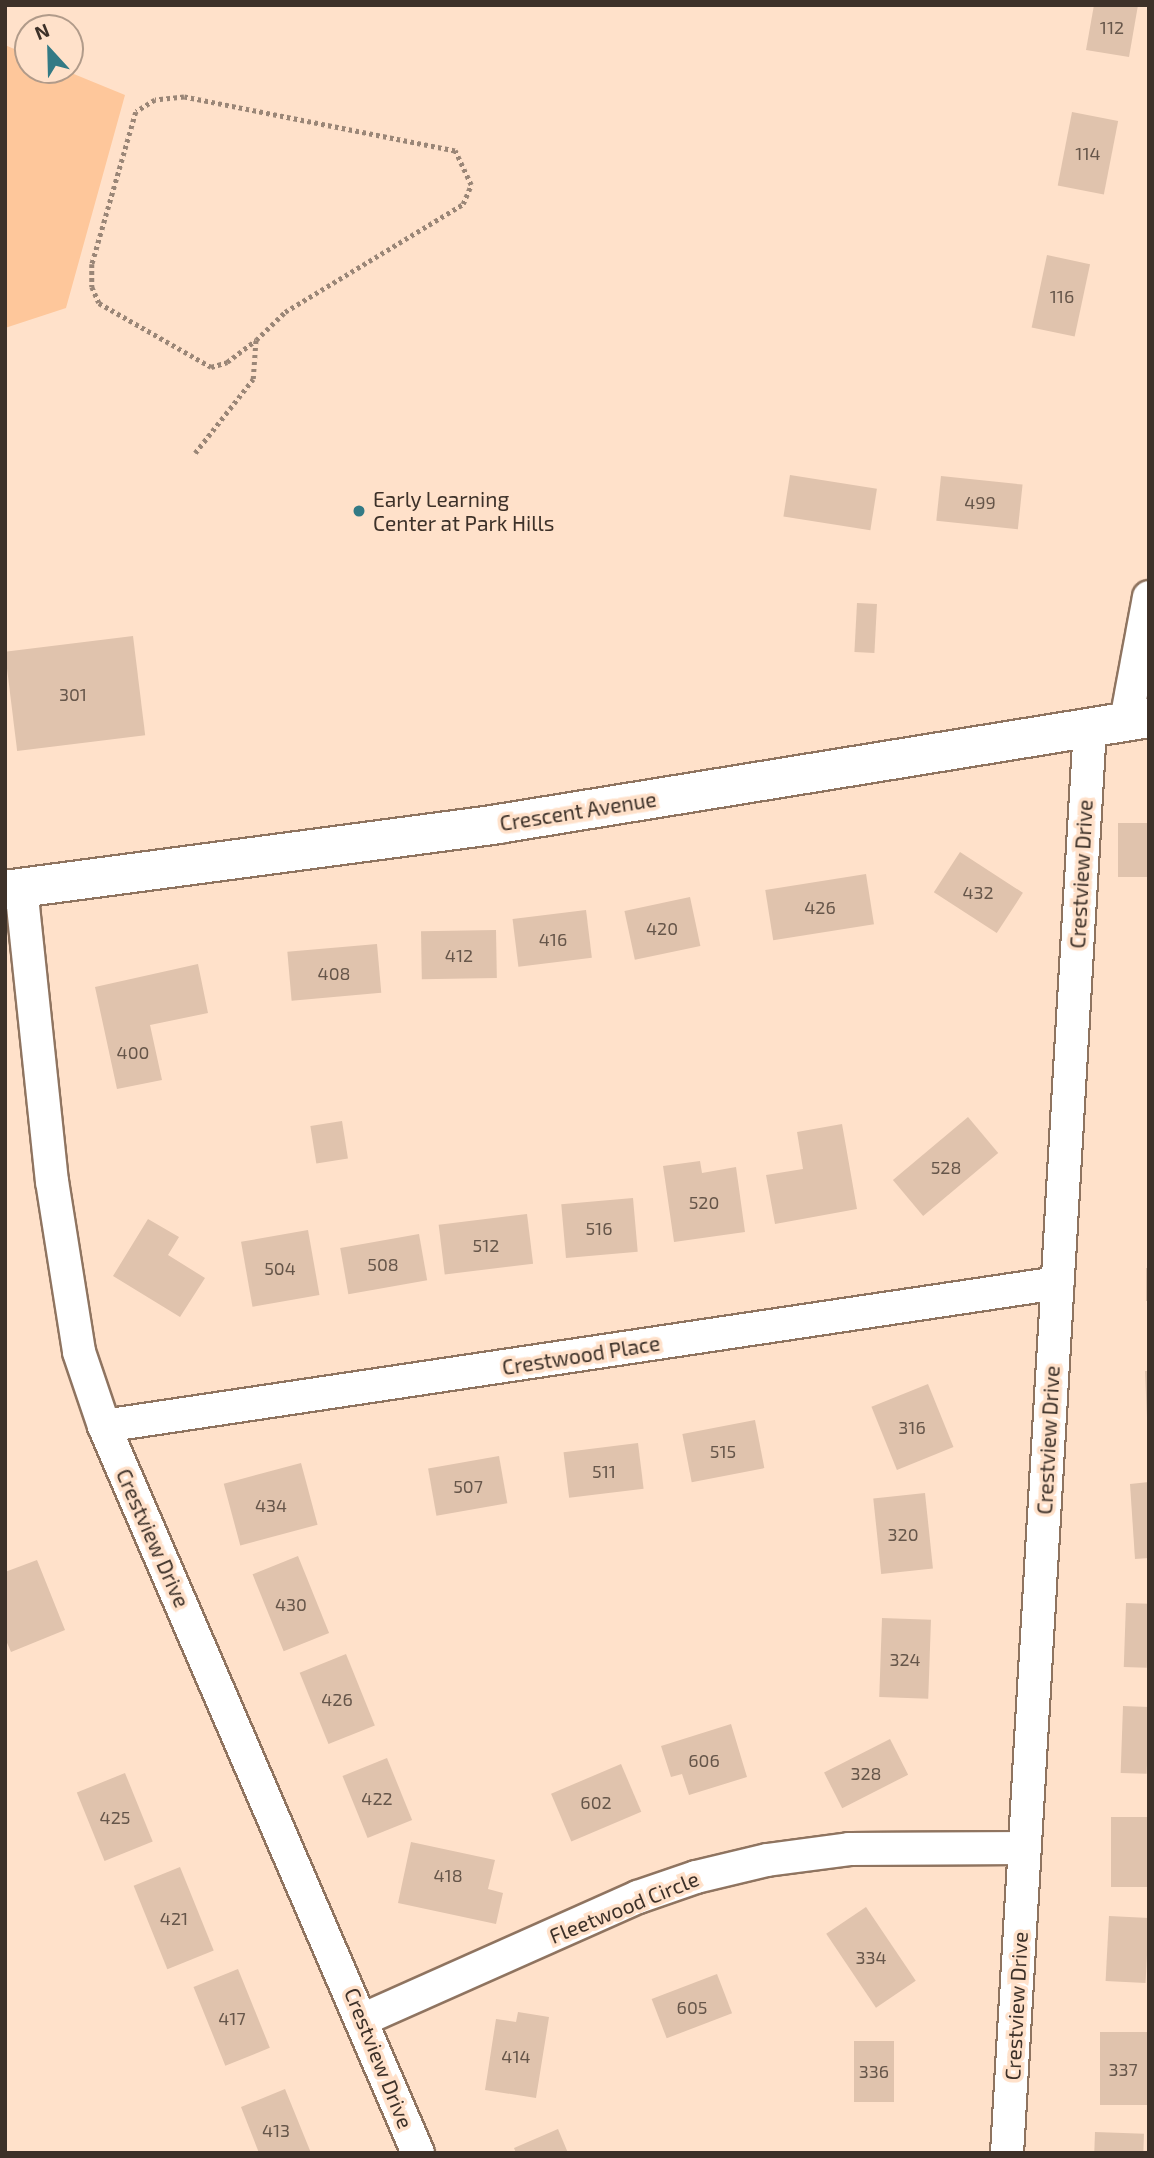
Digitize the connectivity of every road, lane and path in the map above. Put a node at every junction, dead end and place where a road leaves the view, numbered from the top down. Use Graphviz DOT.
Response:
graph roads {
  1 [pos="256,340"];
  2 [pos="195,453"];
  3 [pos="1149,597"];
  4 [pos="1122,722"];
  5 [pos="13,888"];
  6 [pos="1057,1283"];
  7 [pos="104,1426"];
  8 [pos="1025,1848"];
  9 [pos="364,2019"];
  10 [pos="418,2153"];
  11 [pos="1007,2153"];
  1 -- 1 [label="path"];
  1 -- 2 [label="path"];
  3 -- 4 [label="street, Crestview Drive"];
  4 -- 5 [label="street, Crescent Avenue"];
  4 -- 6 [label="street, Crestview Drive"];
  5 -- 7 [label="street, Crestview Drive"];
  6 -- 7 [label="street, Crestwood Place"];
  6 -- 8 [label="street, Crestview Drive"];
  7 -- 9 [label="street, Crestview Drive"];
  8 -- 9 [label="street, Fleetwood Circle"];
  8 -- 11 [label="street, Crestview Drive"];
  9 -- 10 [label="street, Crestview Drive"];
}
